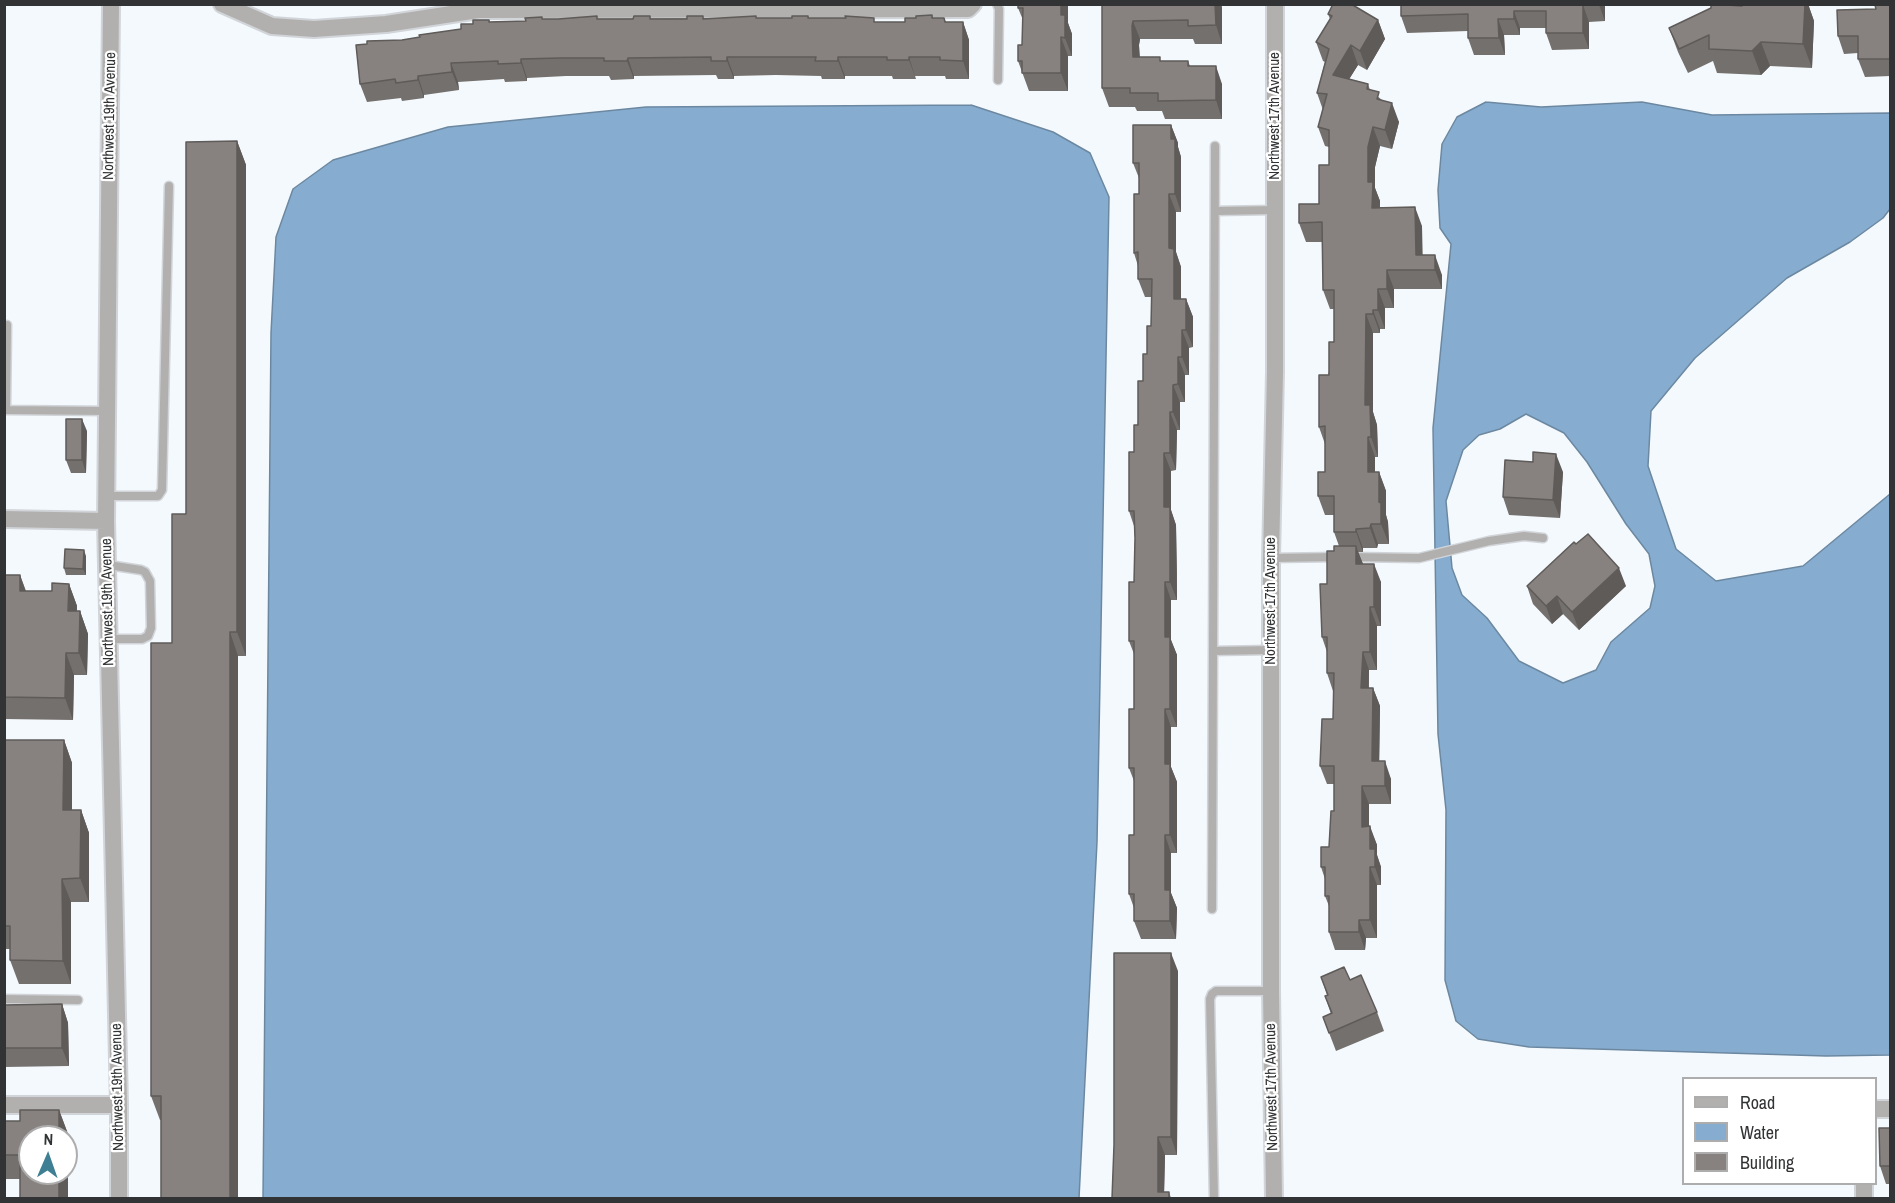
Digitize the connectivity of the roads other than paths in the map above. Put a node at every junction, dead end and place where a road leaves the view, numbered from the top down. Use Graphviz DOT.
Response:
graph roads {
  1 [pos="111,4"];
  2 [pos="222,4"];
  3 [pos="973,4"];
  4 [pos="997,4"];
  5 [pos="1275,4"];
  6 [pos="998,80"];
  7 [pos="1215,146"];
  8 [pos="169,186"];
  9 [pos="1275,210"];
  10 [pos="1215,211"];
  11 [pos="7,325"];
  12 [pos="107,411"];
  13 [pos="106,496"];
  14 [pos="4,519"];
  15 [pos="106,520"];
  16 [pos="1543,538"];
  17 [pos="1270,558"];
  18 [pos="108,565"];
  19 [pos="110,639"];
  20 [pos="1271,650"];
  21 [pos="1213,651"];
  22 [pos="1212,909"];
  23 [pos="1270,991"];
  24 [pos="4,999"];
  25 [pos="78,1000"];
  26 [pos="4,1105"];
  27 [pos="119,1105"];
  28 [pos="119,1198"];
  29 [pos="1214,1198"];
  30 [pos="1274,1198"];
  1 -- 12 [label="street, Northwest 19th Avenue"];
  2 -- 3 [label="street"];
  4 -- 6 [label="lane"];
  5 -- 9 [label="street, Northwest 17th Avenue"];
  7 -- 10 [label="lane"];
  8 -- 13 [label="lane"];
  9 -- 10 [label="lane"];
  9 -- 17 [label="street, Northwest 17th Avenue"];
  10 -- 21 [label="lane"];
  11 -- 12 [label="lane"];
  12 -- 13 [label="street, Northwest 19th Avenue"];
  13 -- 15 [label="street, Northwest 19th Avenue"];
  14 -- 15 [label="street"];
  15 -- 18 [label="street, Northwest 19th Avenue"];
  16 -- 17 [label="lane"];
  17 -- 20 [label="street, Northwest 17th Avenue"];
  18 -- 19 [label="street, Northwest 19th Avenue"];
  18 -- 19 [label="lane"];
  19 -- 27 [label="street, Northwest 19th Avenue"];
  20 -- 21 [label="lane"];
  20 -- 23 [label="street, Northwest 17th Avenue"];
  21 -- 22 [label="lane"];
  23 -- 29 [label="lane"];
  23 -- 30 [label="street, Northwest 17th Avenue"];
  24 -- 25 [label="lane"];
  26 -- 27 [label="street"];
  27 -- 28 [label="street, Northwest 19th Avenue"];
}
